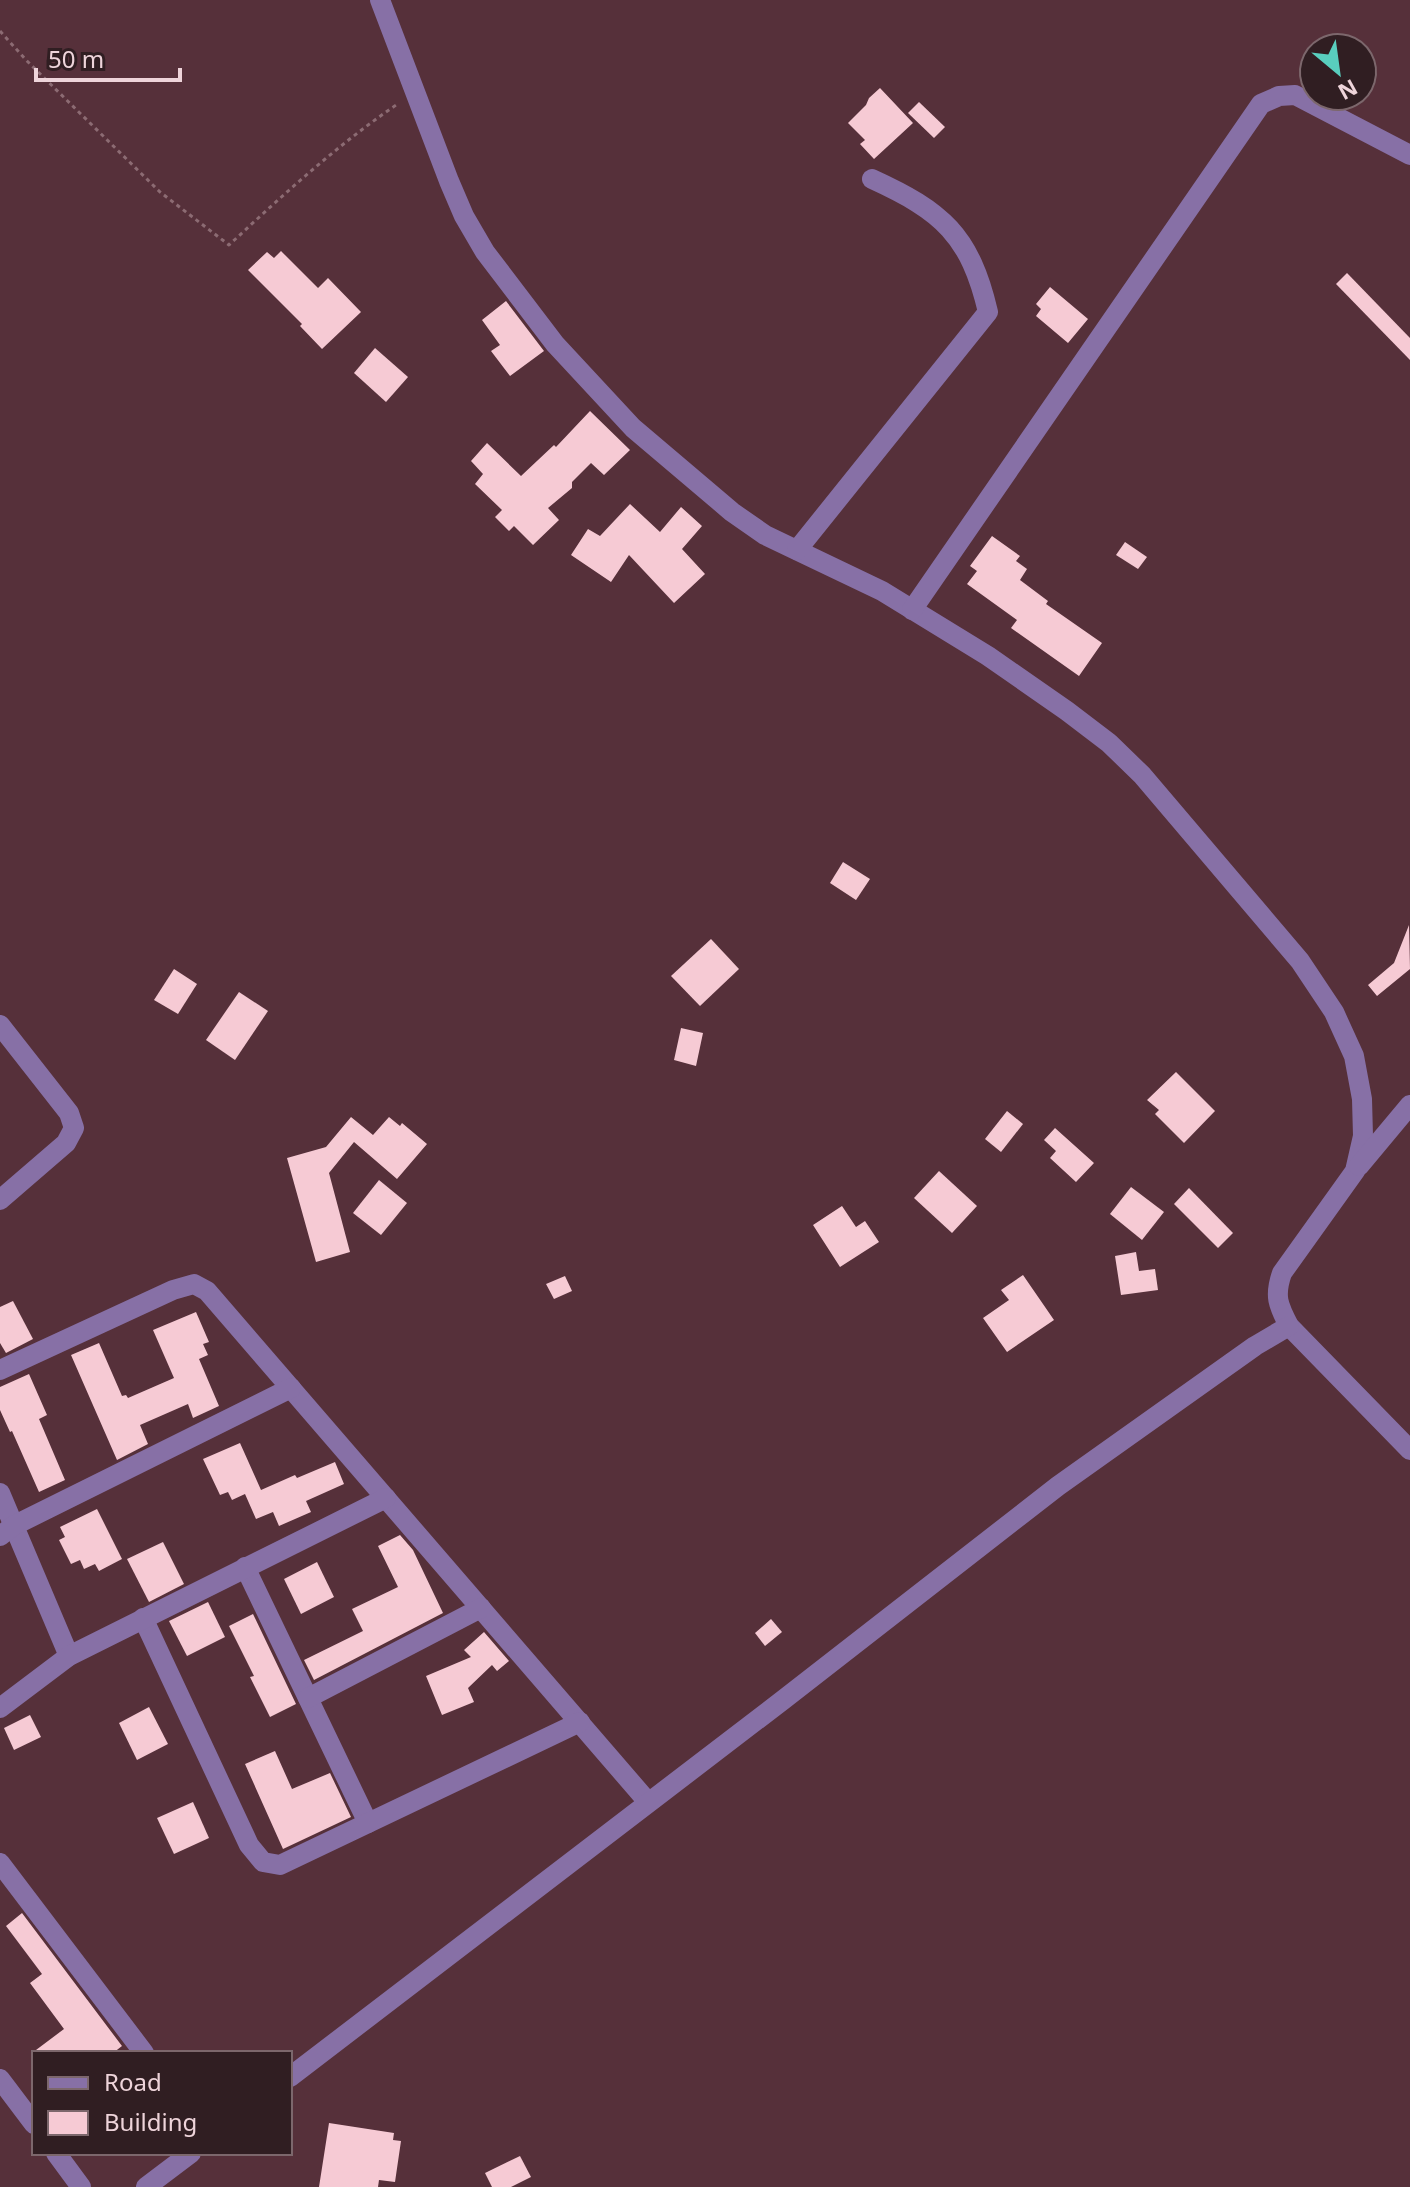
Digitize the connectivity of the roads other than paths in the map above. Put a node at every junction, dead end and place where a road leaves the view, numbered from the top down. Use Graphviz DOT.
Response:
graph roads {
  1 [pos="380,0"];
  2 [pos="1410,155"];
  3 [pos="872,179"];
  4 [pos="797,550"];
  5 [pos="912,610"];
  6 [pos="0,1025"];
  7 [pos="1410,1105"];
  8 [pos="1355,1171"];
  9 [pos="0,1200"];
  10 [pos="1289,1326"];
  11 [pos="0,1370"];
  12 [pos="291,1388"];
  13 [pos="1410,1450"];
  14 [pos="0,1493"];
  15 [pos="386,1498"];
  16 [pos="6,1531"];
  17 [pos="245,1567"];
  18 [pos="481,1608"];
  19 [pos="143,1618"];
  20 [pos="69,1656"];
  21 [pos="308,1698"];
  22 [pos="0,1708"];
  23 [pos="580,1722"];
  24 [pos="648,1802"];
  25 [pos="368,1823"];
  26 [pos="0,1863"];
  27 [pos="142,2051"];
  28 [pos="292,2075"];
  29 [pos="0,2079"];
  30 [pos="32,2121"];
  31 [pos="57,2155"];
  32 [pos="188,2155"];
  33 [pos="81,2187"];
  34 [pos="146,2187"];
  1 -- 4 [label="street"];
  2 -- 5 [label="street"];
  3 -- 4 [label="street"];
  4 -- 5 [label="street"];
  5 -- 8 [label="street"];
  6 -- 9 [label="street"];
  7 -- 8 [label="street"];
  8 -- 10 [label="street"];
  10 -- 13 [label="street"];
  10 -- 24 [label="street"];
  11 -- 12 [label="street"];
  12 -- 15 [label="street"];
  12 -- 16 [label="street"];
  14 -- 16 [label="street"];
  15 -- 17 [label="street"];
  15 -- 18 [label="street"];
  16 -- 20 [label="street"];
  17 -- 19 [label="street"];
  17 -- 21 [label="street"];
  18 -- 21 [label="street"];
  18 -- 23 [label="street"];
  19 -- 20 [label="street"];
  19 -- 25 [label="street"];
  20 -- 22 [label="street"];
  21 -- 25 [label="street"];
  23 -- 24 [label="street"];
  23 -- 25 [label="street"];
  24 -- 28 [label="street"];
  26 -- 27 [label="street"];
  29 -- 30 [label="street"];
  31 -- 33 [label="street"];
  32 -- 34 [label="street"];
}
